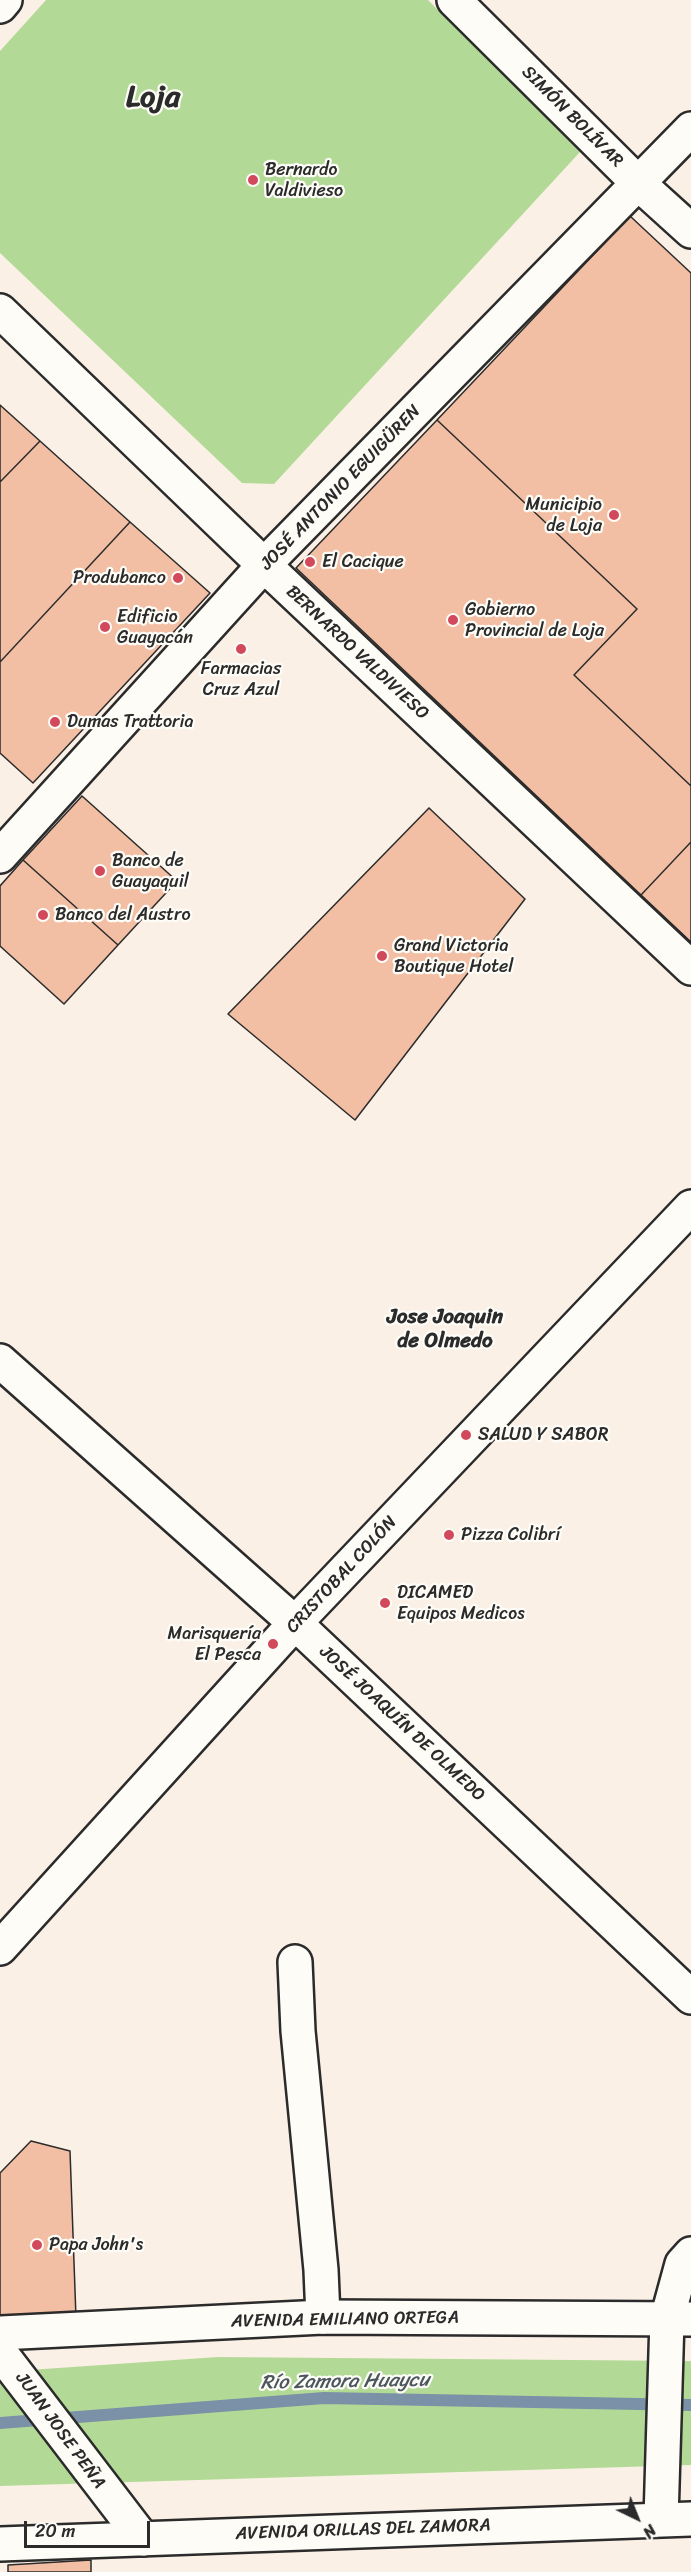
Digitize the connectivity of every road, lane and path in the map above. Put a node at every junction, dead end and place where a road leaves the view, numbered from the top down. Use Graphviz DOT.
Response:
graph roads {
  1 [pos="5,0"];
  2 [pos="454,0"];
  3 [pos="0,6"];
  4 [pos="691,129"];
  5 [pos="638,183"];
  6 [pos="691,231"];
  7 [pos="0,311"];
  8 [pos="264,565"];
  9 [pos="0,856"];
  10 [pos="691,968"];
  11 [pos="691,1207"];
  12 [pos="0,1361"];
  13 [pos="295,1623"];
  14 [pos="0,1948"];
  15 [pos="295,1962"];
  16 [pos="691,1997"];
  17 [pos="691,2254"];
  18 [pos="323,2317"];
  19 [pos="679,2319"];
  20 [pos="0,2334"];
  21 [pos="7,2360"];
  22 [pos="676,2519"];
  23 [pos="142,2539"];
  24 [pos="0,2544"];
  1 -- 3 [label="street"];
  2 -- 5 [label="street, SIMÓN BOLÍVAR"];
  4 -- 5 [label="street, JOSÉ ANTONIO EGUIGÜREN"];
  5 -- 6 [label="street, SIMÓN BOLÍVAR"];
  5 -- 8 [label="street, JOSÉ ANTONIO EGUIGÜREN"];
  7 -- 8 [label="street, BERNARDO VALDIVIESO"];
  8 -- 9 [label="street, JOSÉ ANTONIO EGUIGÜREN"];
  8 -- 10 [label="street, BERNARDO VALDIVIESO"];
  11 -- 13 [label="street, CRISTOBAL COLÓN"];
  12 -- 13 [label="street, JOSÉ JOAQUÍN DE OLMEDO"];
  13 -- 14 [label="street, CRISTOBAL COLÓN"];
  13 -- 16 [label="street, JOSÉ JOAQUÍN DE OLMEDO"];
  15 -- 18 [label="street"];
  17 -- 19 [label="street"];
  18 -- 19 [label="street, AVENIDA EMILIANO ORTEGA"];
  18 -- 20 [label="street, AVENIDA EMILIANO ORTEGA"];
  19 -- 22 [label="street"];
  21 -- 23 [label="street, JUAN JOSE PEÑA"];
  22 -- 23 [label="street, AVENIDA ORILLAS DEL ZAMORA"];
  23 -- 24 [label="street, AVENIDA ORILLAS DEL ZAMORA"];
}
